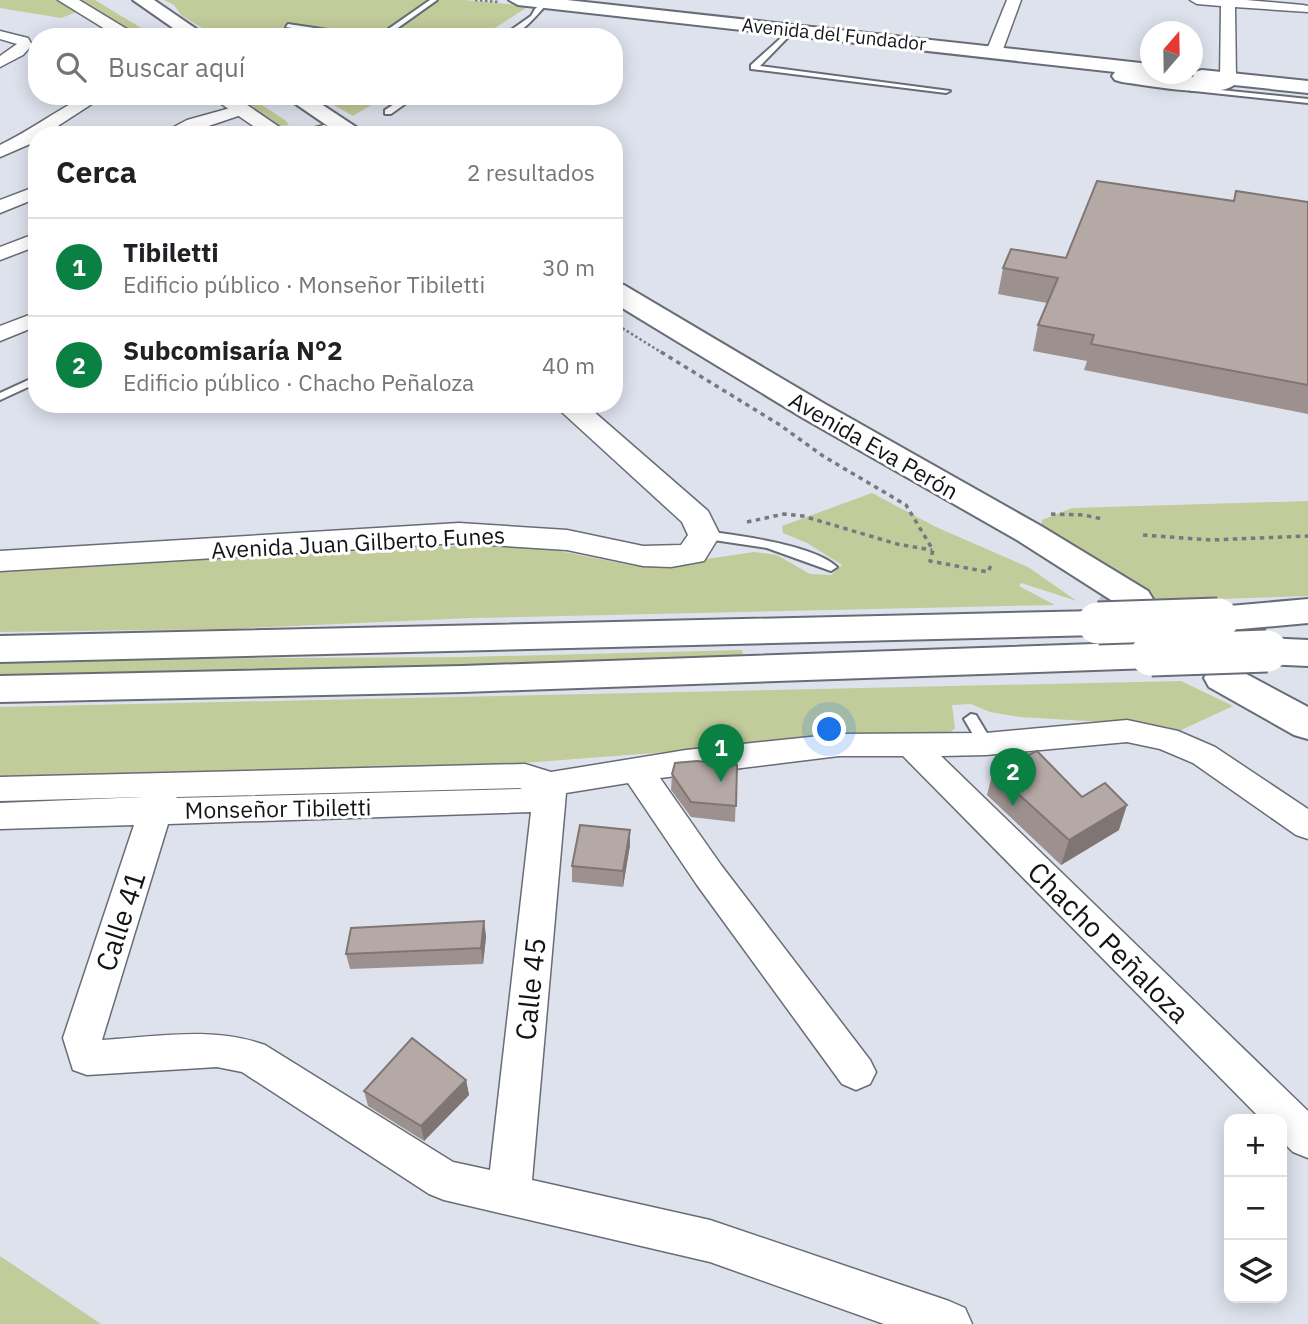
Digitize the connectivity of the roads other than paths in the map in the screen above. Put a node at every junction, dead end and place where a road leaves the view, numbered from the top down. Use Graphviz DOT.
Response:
graph roads {
  1 [pos="67,0"];
  2 [pos="434,0"];
  3 [pos="518,0"];
  4 [pos="584,0"];
  5 [pos="1014,0"];
  6 [pos="1197,0"];
  7 [pos="546,2"];
  8 [pos="1228,2"];
  9 [pos="134,3"];
  10 [pos="1303,9"];
  11 [pos="288,26"];
  12 [pos="115,28"];
  13 [pos="161,28"];
  14 [pos="182,28"];
  15 [pos="301,28"];
  16 [pos="393,28"];
  17 [pos="518,28"];
  18 [pos="792,30"];
  19 [pos="0,35"];
  20 [pos="995,49"];
  21 [pos="16,55"];
  22 [pos="1069,60"];
  23 [pos="1140,62"];
  24 [pos="1140,69"];
  25 [pos="1203,69"];
  26 [pos="1107,73"];
  27 [pos="1203,74"];
  28 [pos="1228,75"];
  29 [pos="1308,80"];
  30 [pos="1308,87"];
  31 [pos="946,91"];
  32 [pos="1308,101"];
  33 [pos="80,105"];
  34 [pos="234,105"];
  35 [pos="282,105"];
  36 [pos="309,105"];
  37 [pos="399,105"];
  38 [pos="241,110"];
  39 [pos="388,113"];
  40 [pos="43,126"];
  41 [pos="188,126"];
  42 [pos="267,126"];
  43 [pos="311,126"];
  44 [pos="342,126"];
  45 [pos="28,138"];
  46 [pos="0,152"];
  47 [pos="28,195"];
  48 [pos="0,207"];
  49 [pos="28,243"];
  50 [pos="0,254"];
  51 [pos="623,296"];
  52 [pos="623,317"];
  53 [pos="28,322"];
  54 [pos="0,334"];
  55 [pos="28,383"];
  56 [pos="0,397"];
  57 [pos="576,413"];
  58 [pos="704,535"];
  59 [pos="0,561"];
  60 [pos="831,567"];
  61 [pos="1135,599"];
  62 [pos="1099,610"];
  63 [pos="1308,611"];
  64 [pos="1308,618"];
  65 [pos="1218,619"];
  66 [pos="0,649"];
  67 [pos="1308,651"];
  68 [pos="1250,668"];
  69 [pos="0,689"];
  70 [pos="1308,704"];
  71 [pos="1308,725"];
  72 [pos="911,744"];
  73 [pos="638,772"];
  74 [pos="551,785"];
  75 [pos="0,789"];
  76 [pos="160,798"];
  77 [pos="0,816"];
  78 [pos="1308,826"];
  79 [pos="856,1072"];
  80 [pos="1308,1139"];
  81 [pos="509,1194"];
  82 [pos="948,1324"];
  1 -- 12 [label="street"];
  2 -- 16 [label="lane"];
  3 -- 7 [label="main road, Avenida del Fundador"];
  4 -- 20 [label="main road, Avenida del Fundador"];
  5 -- 20 [label="street"];
  6 -- 8 [label="street"];
  7 -- 17 [label="lane"];
  7 -- 18 [label="main road, Avenida del Fundador"];
  8 -- 10 [label="street"];
  8 -- 28 [label="street"];
  9 -- 13 [label="main road"];
  9 -- 14 [label="main road"];
  11 -- 15 [label="lane"];
  18 -- 20 [label="main road, Avenida del Fundador"];
  18 -- 31 [label="lane"];
  19 -- 21 [label="street"];
  20 -- 22 [label="main road, Avenida del Fundador"];
  20 -- 23 [label="main road, Avenida del Fundador"];
  22 -- 24 [label="main road, Avenida del Fundador"];
  22 -- 26 [label="main road"];
  25 -- 28 [label="main road"];
  26 -- 28 [label="main road"];
  26 -- 32 [label="lane"];
  27 -- 28 [label="main road"];
  28 -- 29 [label="main road"];
  28 -- 30 [label="main road"];
  33 -- 40 [label="street"];
  34 -- 38 [label="street"];
  35 -- 43 [label="main road"];
  36 -- 44 [label="main road"];
  37 -- 39 [label="lane"];
  38 -- 41 [label="street"];
  38 -- 42 [label="street"];
  45 -- 46 [label="street"];
  47 -- 48 [label="street"];
  49 -- 50 [label="street"];
  51 -- 61 [label="main road, Avenida Eva Perón"];
  52 -- 62 [label="main road, Avenida Eva Perón"];
  53 -- 54 [label="street"];
  55 -- 56 [label="lane"];
  57 -- 58 [label="street"];
  58 -- 59 [label="street, Avenida Juan Gilberto Funes"];
  58 -- 60 [label="lane"];
  62 -- 65 [label="main road, bridge"];
  62 -- 66 [label="main road"];
  63 -- 65 [label="main road"];
  64 -- 65 [label="main road"];
  67 -- 68 [label="main road"];
  68 -- 69 [label="main road, bridge"];
  68 -- 70 [label="main road"];
  68 -- 71 [label="main road"];
  72 -- 73 [label="street, Monseñor Tibiletti"];
  72 -- 78 [label="street, Monseñor Tibiletti"];
  72 -- 80 [label="street, Chacho Peñaloza"];
  73 -- 74 [label="street, Monseñor Tibiletti"];
  73 -- 79 [label="street"];
  74 -- 76 [label="street, Monseñor Tibiletti"];
  74 -- 81 [label="street, Calle 45"];
  75 -- 76 [label="street, Monseñor Tibiletti"];
  76 -- 77 [label="street, Monseñor Tibiletti"];
  76 -- 81 [label="street, Calle 41"];
  81 -- 82 [label="street"];
}
